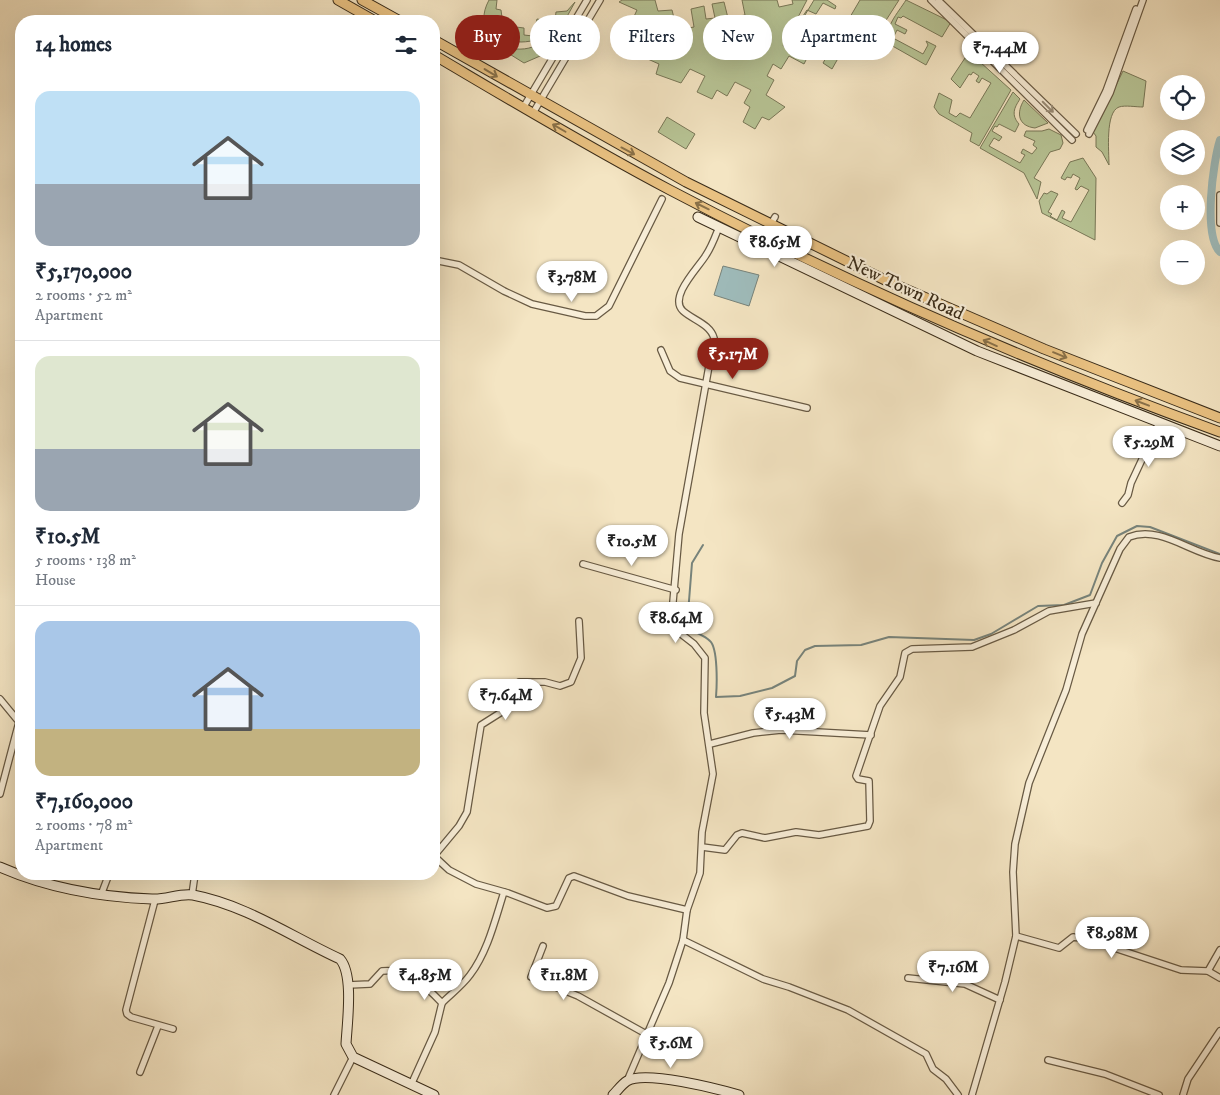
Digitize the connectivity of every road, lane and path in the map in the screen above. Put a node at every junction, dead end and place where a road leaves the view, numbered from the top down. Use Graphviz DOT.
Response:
graph roads {
  1 [pos="338,0"];
  2 [pos="362,0"];
  3 [pos="587,0"];
  4 [pos="600,0"];
  5 [pos="931,0"];
  6 [pos="938,0"];
  7 [pos="1139,0"];
  8 [pos="1143,0"];
  9 [pos="364,15"];
  10 [pos="389,15"];
  11 [pos="440,43"];
  12 [pos="440,59"];
  13 [pos="1029,93"];
  14 [pos="531,95"];
  15 [pos="540,100"];
  16 [pos="523,108"];
  17 [pos="533,113"];
  18 [pos="1074,137"];
  19 [pos="1220,195"];
  20 [pos="662,199"];
  21 [pos="698,217"];
  22 [pos="1220,223"];
  23 [pos="719,227"];
  24 [pos="440,261"];
  25 [pos="660,350"];
  26 [pos="706,384"];
  27 [pos="807,408"];
  28 [pos="1216,416"];
  29 [pos="1159,423"];
  30 [pos="1220,432"];
  31 [pos="1220,446"];
  32 [pos="1122,503"];
  33 [pos="1220,558"];
  34 [pos="583,564"];
  35 [pos="676,590"];
  36 [pos="1096,603"];
  37 [pos="579,620"];
  38 [pos="0,700"];
  39 [pos="15,715"];
  40 [pos="871,736"];
  41 [pos="15,738"];
  42 [pos="710,744"];
  43 [pos="0,794"];
  44 [pos="702,847"];
  45 [pos="440,849"];
  46 [pos="440,861"];
  47 [pos="0,867"];
  48 [pos="15,874"];
  49 [pos="30,880"];
  50 [pos="107,880"];
  51 [pos="194,880"];
  52 [pos="504,892"];
  53 [pos="101,895"];
  54 [pos="192,895"];
  55 [pos="155,900"];
  56 [pos="687,910"];
  57 [pos="1016,936"];
  58 [pos="683,940"];
  59 [pos="543,946"];
  60 [pos="1220,950"];
  61 [pos="1208,971"];
  62 [pos="908,978"];
  63 [pos="1220,978"];
  64 [pos="348,985"];
  65 [pos="1000,1000"];
  66 [pos="442,1003"];
  67 [pos="158,1026"];
  68 [pos="173,1030"];
  69 [pos="1220,1031"];
  70 [pos="648,1035"];
  71 [pos="353,1057"];
  72 [pos="1048,1060"];
  73 [pos="140,1072"];
  74 [pos="627,1081"];
  75 [pos="411,1085"];
  76 [pos="334,1095"];
  77 [pos="434,1095"];
  78 [pos="613,1095"];
  79 [pos="739,1095"];
  80 [pos="958,1095"];
  81 [pos="972,1095"];
  82 [pos="1159,1095"];
  83 [pos="1183,1095"];
  1 -- 9 [label="main road"];
  2 -- 10 [label="main road"];
  3 -- 14 [label="street"];
  4 -- 15 [label="street"];
  5 -- 13 [label="street"];
  6 -- 13 [label="street"];
  7 -- 8 [label="street"];
  11 -- 14 [label="main road, one-way"];
  12 -- 16 [label="main road, New Town Road"];
  13 -- 18 [label="street"];
  14 -- 15 [label="main road, New Town Road"];
  14 -- 16 [label="street"];
  15 -- 17 [label="street"];
  15 -- 28 [label="main road, New Town Road, one-way"];
  16 -- 17 [label="main road, New Town Road"];
  30 -- 17 [label="main road, New Town Road, one-way"];
  19 -- 22 [label="street"];
  20 -- 24 [label="street"];
  21 -- 23 [label="street"];
  23 -- 26 [label="street"];
  23 -- 29 [label="street"];
  25 -- 26 [label="street"];
  26 -- 27 [label="street"];
  26 -- 35 [label="street"];
  29 -- 31 [label="street"];
  29 -- 32 [label="street"];
  33 -- 36 [label="street"];
  34 -- 35 [label="street"];
  35 -- 42 [label="street"];
  36 -- 40 [label="street"];
  36 -- 57 [label="street"];
  37 -- 45 [label="street"];
  38 -- 39 [label="street"];
  40 -- 42 [label="street"];
  40 -- 44 [label="street"];
  41 -- 43 [label="street"];
  42 -- 44 [label="street"];
  44 -- 56 [label="street"];
  46 -- 52 [label="street"];
  47 -- 48 [label="street"];
  49 -- 53 [label="street"];
  50 -- 53 [label="street"];
  51 -- 54 [label="street"];
  52 -- 56 [label="street"];
  52 -- 66 [label="street"];
  53 -- 55 [label="street"];
  54 -- 55 [label="street"];
  54 -- 64 [label="street"];
  55 -- 67 [label="street"];
  56 -- 58 [label="street"];
  57 -- 61 [label="street"];
  57 -- 65 [label="street"];
  58 -- 70 [label="street"];
  58 -- 80 [label="street"];
  59 -- 70 [label="street"];
  60 -- 61 [label="street"];
  61 -- 63 [label="street"];
  62 -- 65 [label="street"];
  64 -- 66 [label="street"];
  64 -- 71 [label="street"];
  65 -- 81 [label="street"];
  66 -- 75 [label="street"];
  67 -- 68 [label="street"];
  67 -- 73 [label="street"];
  69 -- 83 [label="street"];
  70 -- 74 [label="street"];
  71 -- 75 [label="street"];
  71 -- 76 [label="street"];
  72 -- 82 [label="street"];
  74 -- 78 [label="street"];
  74 -- 79 [label="street"];
  75 -- 77 [label="street"];
}
